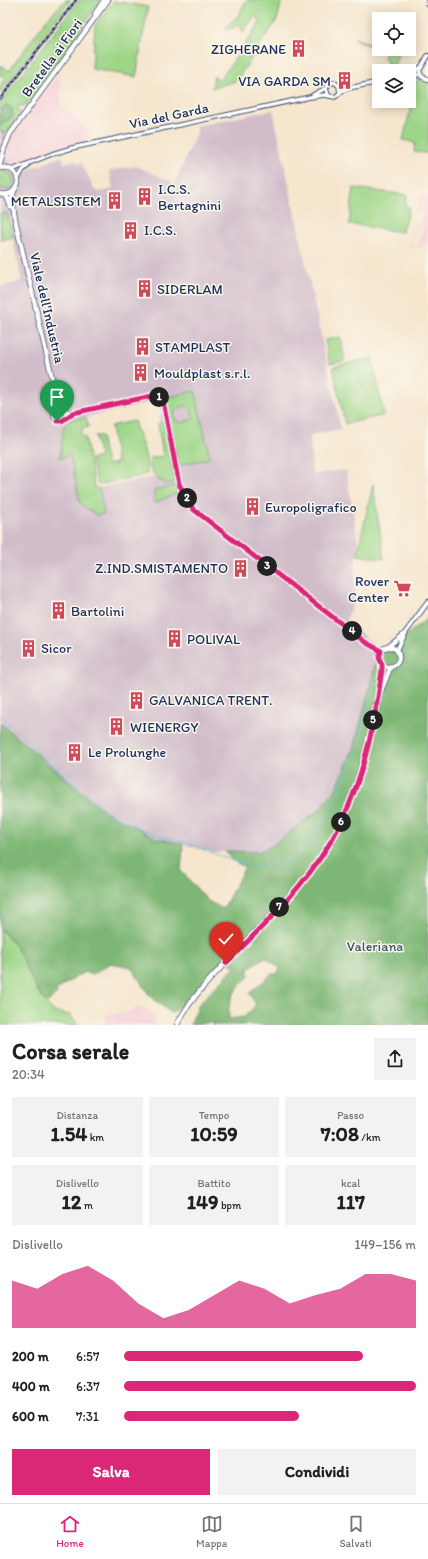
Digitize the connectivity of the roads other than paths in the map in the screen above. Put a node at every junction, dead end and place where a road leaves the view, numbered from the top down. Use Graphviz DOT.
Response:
graph roads {
  1 [pos="104,0"];
  2 [pos="108,0"];
  3 [pos="428,0"];
  4 [pos="428,4"];
  5 [pos="80,38"];
  6 [pos="428,56"];
  7 [pos="426,64"];
  8 [pos="420,68"];
  9 [pos="416,71"];
  10 [pos="416,75"];
  11 [pos="420,75"];
  12 [pos="428,79"];
  13 [pos="372,83"];
  14 [pos="340,87"];
  15 [pos="326,88"];
  16 [pos="349,88"];
  17 [pos="340,92"];
  18 [pos="328,95"];
  19 [pos="310,97"];
  20 [pos="2,151"];
  21 [pos="34,161"];
  22 [pos="0,164"];
  23 [pos="0,168"];
  24 [pos="10,169"];
  25 [pos="18,179"];
  26 [pos="14,190"];
  27 [pos="1,194"];
  28 [pos="12,209"];
  29 [pos="15,219"];
  30 [pos="58,401"];
  31 [pos="56,410"];
  32 [pos="64,410"];
  33 [pos="73,413"];
  34 [pos="65,418"];
  35 [pos="428,602"];
  36 [pos="406,632"];
  37 [pos="389,646"];
  38 [pos="397,650"];
  39 [pos="381,651"];
  40 [pos="382,664"];
  41 [pos="391,666"];
  42 [pos="377,702"];
  43 [pos="177,1025"];
  1 -- 5 [label="main road"];
  2 -- 5 [label="main road, Bretella ai Fiori"];
  3 -- 4 [label="main road"];
  5 -- 20 [label="main road, Bretella ai Fiori"];
  6 -- 7 [label="main road"];
  7 -- 8 [label="main road"];
  8 -- 9 [label="street"];
  8 -- 11 [label="main road"];
  10 -- 11 [label="street"];
  11 -- 12 [label="main road"];
  13 -- 16 [label="street"];
  14 -- 15 [label="street"];
  14 -- 16 [label="street"];
  14 -- 17 [label="street"];
  15 -- 18 [label="street"];
  15 -- 19 [label="street, Via del Garda"];
  16 -- 17 [label="street"];
  17 -- 18 [label="street"];
  18 -- 19 [label="street, Via del Garda"];
  19 -- 21 [label="street, Via del Garda"];
  20 -- 22 [label="main road, Bretella ai Fiori"];
  20 -- 24 [label="main road"];
  21 -- 24 [label="street, Via del Garda"];
  21 -- 25 [label="street, Via del Garda"];
  23 -- 24 [label="main road, Via del Garda"];
  24 -- 25 [label="main road"];
  25 -- 26 [label="main road, Via del Garda"];
  26 -- 27 [label="main road"];
  26 -- 29 [label="main road, Viale dell'Industria"];
  27 -- 28 [label="main road, Viale dell'Industria"];
  28 -- 29 [label="main road, Viale dell'Industria"];
  29 -- 30 [label="main road, Viale dell'Industria"];
  30 -- 31 [label="main road, Viale dell'Industria"];
  30 -- 32 [label="main road, Viale dell'Industria"];
  31 -- 32 [label="main road"];
  31 -- 34 [label="main road"];
  32 -- 33 [label="main road"];
  32 -- 34 [label="main road"];
  33 -- 34 [label="main road"];
  33 -- 39 [label="main road"];
  35 -- 36 [label="main road"];
  36 -- 37 [label="main road"];
  36 -- 38 [label="main road"];
  37 -- 38 [label="main road"];
  37 -- 39 [label="main road"];
  38 -- 41 [label="main road"];
  39 -- 40 [label="main road"];
  40 -- 41 [label="main road"];
  40 -- 42 [label="main road"];
  41 -- 42 [label="main road"];
  42 -- 43 [label="main road"];
}
